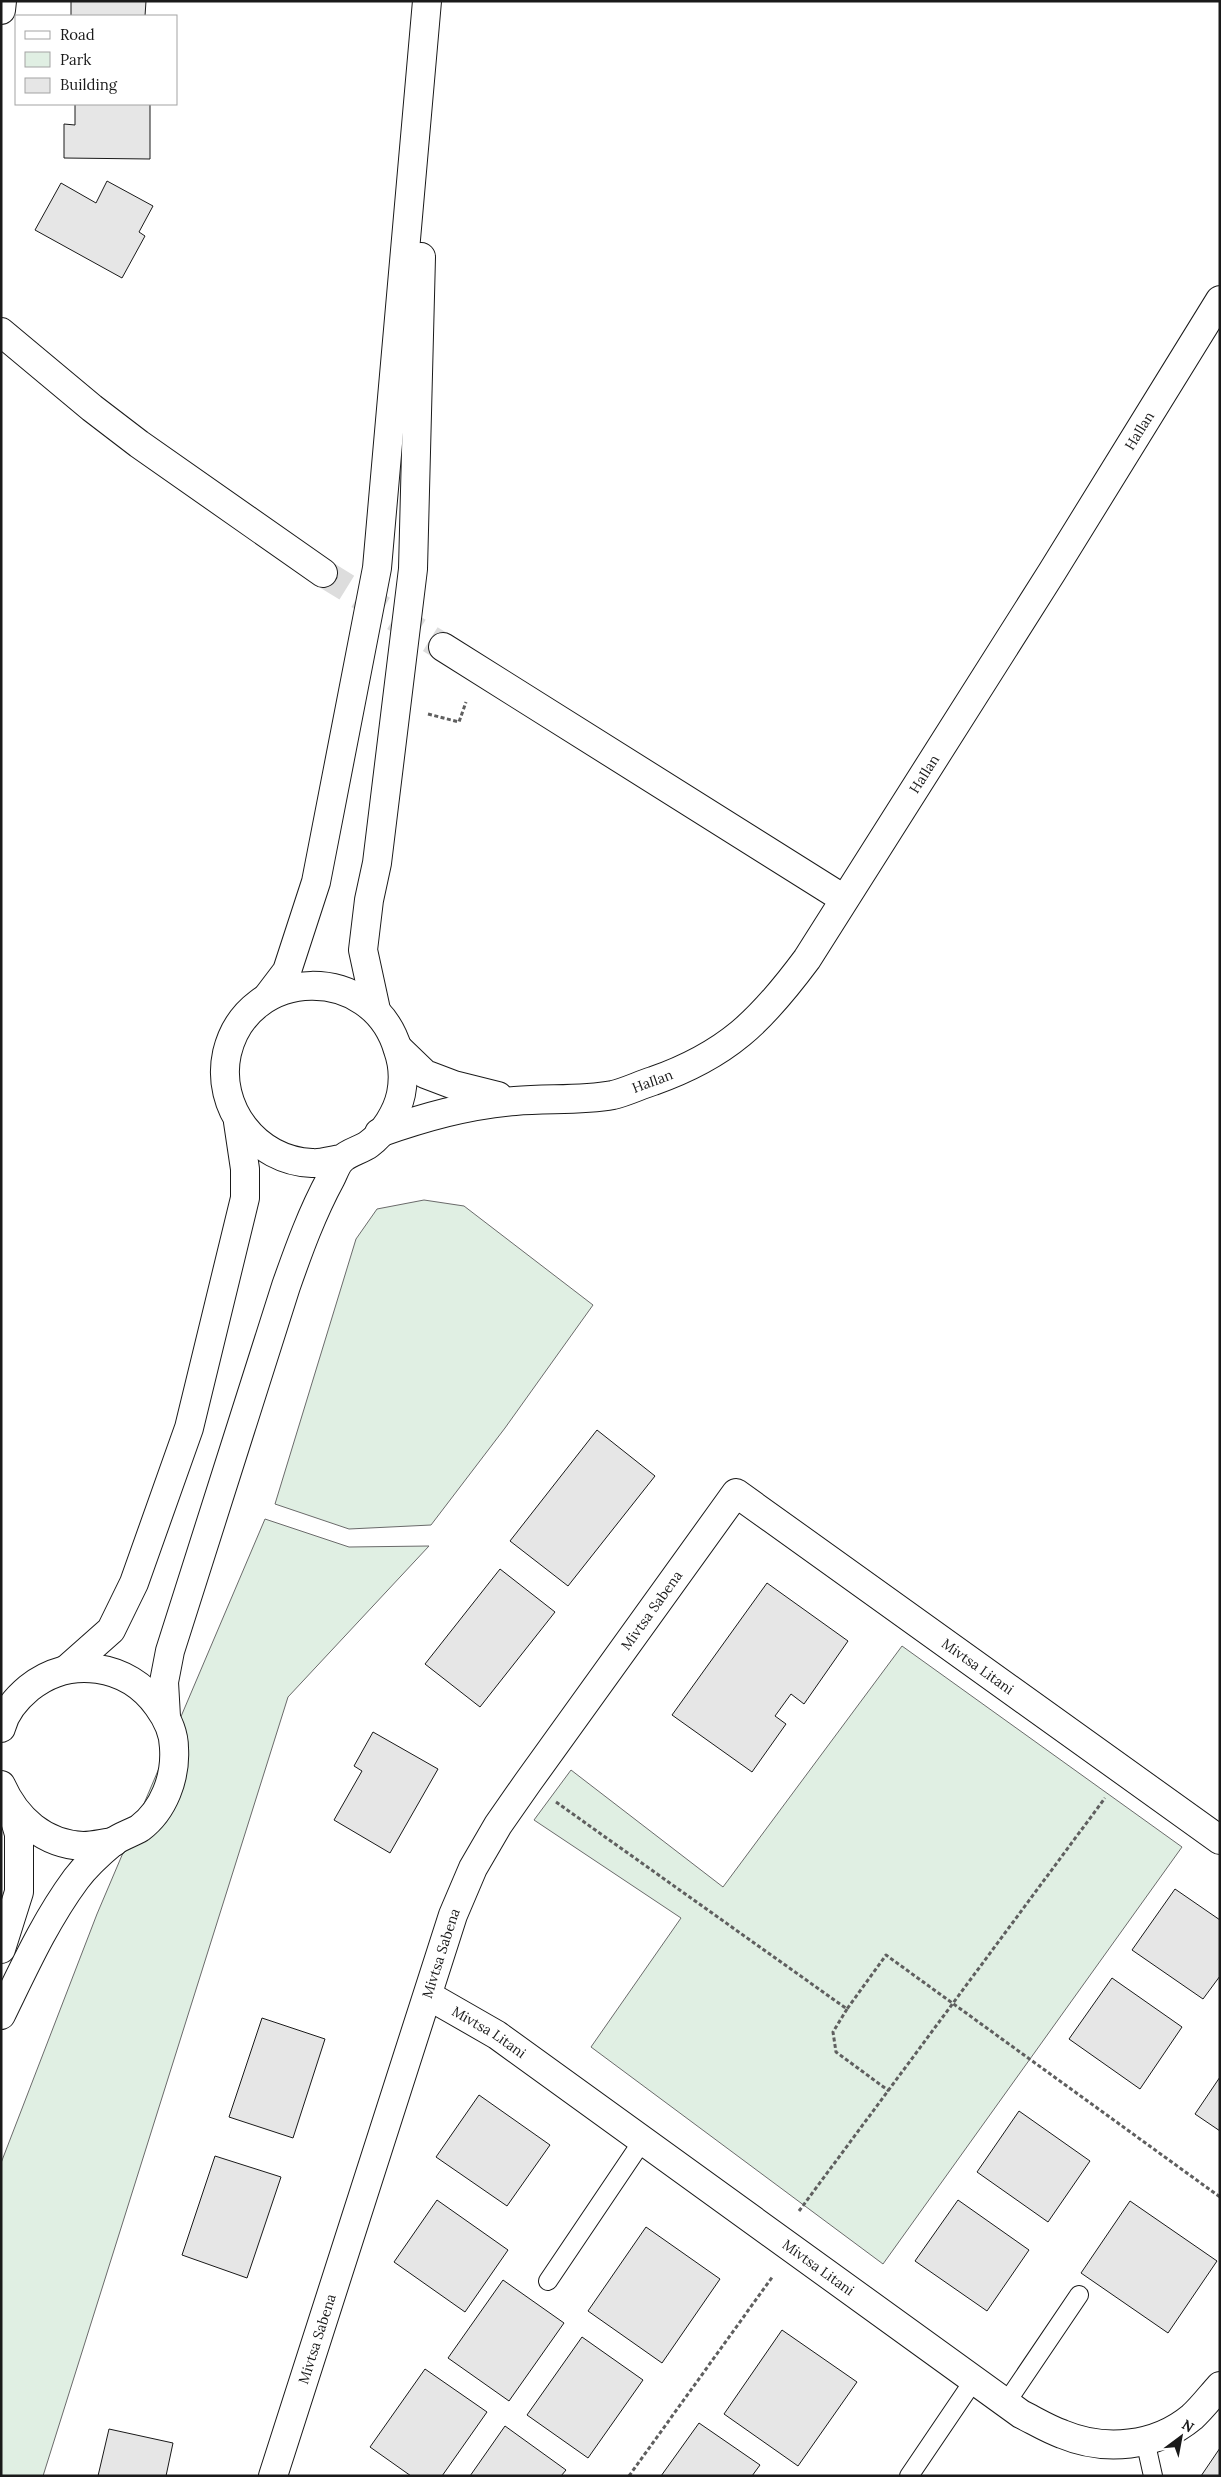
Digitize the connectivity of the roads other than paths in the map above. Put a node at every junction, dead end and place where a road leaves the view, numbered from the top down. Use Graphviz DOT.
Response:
graph roads {
  1 [pos="2,1"];
  2 [pos="427,1"];
  3 [pos="1,10"];
  4 [pos="1220,300"];
  5 [pos="1,332"];
  6 [pos="323,573"];
  7 [pos="443,647"];
  8 [pos="844,899"];
  9 [pos="268,996"];
  10 [pos="376,1010"];
  11 [pos="398,1048"];
  12 [pos="517,1100"];
  13 [pos="238,1122"];
  14 [pos="380,1133"];
  15 [pos="342,1159"];
  16 [pos="736,1494"];
  17 [pos="67,1669"];
  18 [pos="40,1679"];
  19 [pos="1,1686"];
  20 [pos="166,1717"];
  21 [pos="1,1728"];
  22 [pos="6,1794"];
  23 [pos="1220,1840"];
  24 [pos="114,1842"];
  25 [pos="1,1949"];
  26 [pos="429,1996"];
  27 [pos="1,2015"];
  28 [pos="643,2140"];
  29 [pos="548,2281"];
  30 [pos="1079,2295"];
  31 [pos="974,2380"];
  32 [pos="1220,2386"];
  33 [pos="1006,2403"];
  34 [pos="1146,2440"];
  35 [pos="273,2476"];
  36 [pos="910,2476"];
  37 [pos="1153,2476"];
  1 -- 3 [label="street"];
  2 -- 9 [label="street"];
  2 -- 10 [label="street"];
  4 -- 8 [label="street, HaIlan"];
  5 -- 6 [label="street"];
  7 -- 8 [label="street"];
  8 -- 12 [label="street, HaIlan"];
  9 -- 10 [label="street"];
  9 -- 13 [label="street"];
  10 -- 11 [label="street"];
  11 -- 12 [label="street, HaIlan"];
  11 -- 14 [label="street"];
  12 -- 14 [label="street, HaIlan"];
  13 -- 15 [label="street"];
  13 -- 17 [label="street"];
  14 -- 15 [label="street"];
  15 -- 20 [label="street"];
  16 -- 23 [label="street, Mivtsa Litani"];
  16 -- 26 [label="street, Mivtsa Sabena"];
  17 -- 18 [label="street"];
  17 -- 20 [label="street"];
  18 -- 19 [label="street"];
  18 -- 21 [label="street"];
  20 -- 24 [label="street"];
  22 -- 24 [label="street"];
  22 -- 25 [label="street"];
  24 -- 27 [label="street"];
  26 -- 28 [label="street, Mivtsa Litani"];
  26 -- 35 [label="street, Mivtsa Sabena"];
  28 -- 29 [label="lane"];
  28 -- 31 [label="street, Mivtsa Litani"];
  30 -- 33 [label="lane"];
  31 -- 33 [label="street, Mivtsa Litani"];
  31 -- 36 [label="lane"];
  32 -- 34 [label="street, Mivtsa Litani"];
  33 -- 34 [label="street, Mivtsa Litani"];
  34 -- 37 [label="lane"];
}
